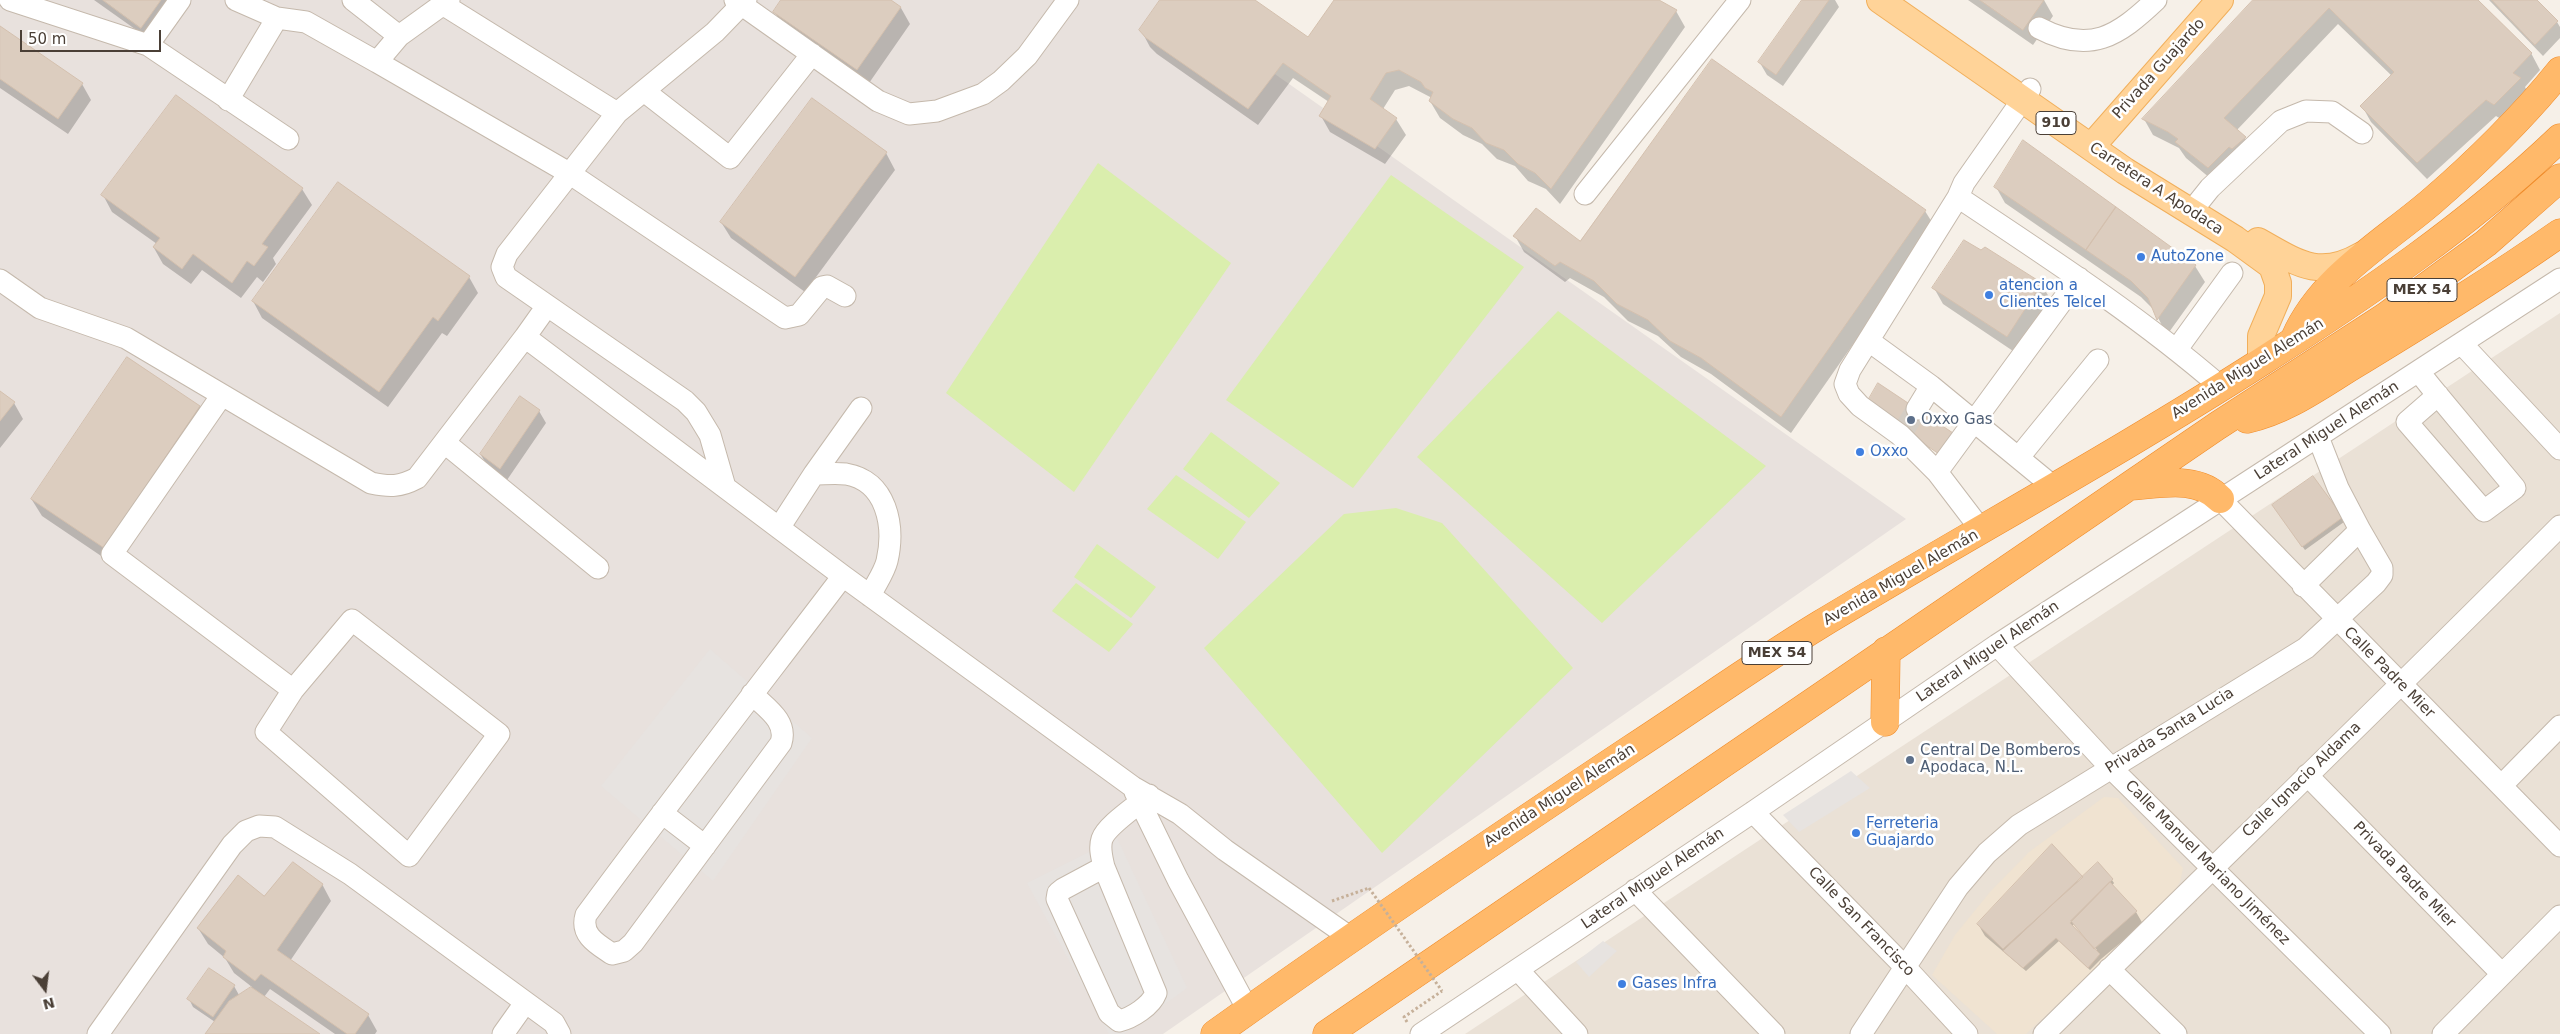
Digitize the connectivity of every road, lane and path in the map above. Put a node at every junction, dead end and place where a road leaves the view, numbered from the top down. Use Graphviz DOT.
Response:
graph roads {
  1 [pos="10,0"];
  2 [pos="180,0"];
  3 [pos="236,0"];
  4 [pos="353,0"];
  5 [pos="1068,0"];
  6 [pos="1740,0"];
  7 [pos="1880,0"];
  8 [pos="1904,0"];
  9 [pos="2156,0"];
  10 [pos="2220,0"];
  11 [pos="447,2"];
  12 [pos="741,2"];
  13 [pos="277,18"];
  14 [pos="2039,28"];
  15 [pos="399,36"];
  16 [pos="148,45"];
  17 [pos="812,54"];
  18 [pos="377,62"];
  19 [pos="2560,71"];
  20 [pos="644,90"];
  21 [pos="2027,94"];
  22 [pos="228,100"];
  23 [pos="617,113"];
  24 [pos="2362,133"];
  25 [pos="2098,138"];
  26 [pos="2560,138"];
  27 [pos="288,139"];
  28 [pos="569,173"];
  29 [pos="2560,178"];
  30 [pos="1585,194"];
  31 [pos="1958,197"];
  32 [pos="2198,204"];
  33 [pos="2560,233"];
  34 [pos="2238,235"];
  35 [pos="2374,247"];
  36 [pos="2232,273"];
  37 [pos="2079,278"];
  38 [pos="2560,279"];
  39 [pos="0,280"];
  40 [pos="845,296"];
  41 [pos="547,306"];
  42 [pos="525,336"];
  43 [pos="1868,341"];
  44 [pos="2294,341"];
  45 [pos="2462,344"];
  46 [pos="2177,349"];
  47 [pos="2098,360"];
  48 [pos="2261,362"];
  49 [pos="2419,372"];
  50 [pos="1931,386"];
  51 [pos="2222,387"];
  52 [pos="222,395"];
  53 [pos="2438,395"];
  54 [pos="860,408"];
  55 [pos="1917,409"];
  56 [pos="1974,422"];
  57 [pos="2217,426"];
  58 [pos="2318,437"];
  59 [pos="445,443"];
  60 [pos="2560,448"];
  61 [pos="2019,457"];
  62 [pos="1937,472"];
  63 [pos="814,474"];
  64 [pos="2129,486"];
  65 [pos="725,487"];
  66 [pos="2055,488"];
  67 [pos="2220,499"];
  68 [pos="2560,526"];
  69 [pos="779,528"];
  70 [pos="2360,530"];
  71 [pos="1982,531"];
  72 [pos="598,568"];
  73 [pos="843,576"];
  74 [pos="2303,586"];
  75 [pos="870,596"];
  76 [pos="2338,621"];
  77 [pos="1997,645"];
  78 [pos="1886,651"];
  79 [pos="2401,686"];
  80 [pos="293,690"];
  81 [pos="752,694"];
  82 [pos="1885,722"];
  83 [pos="2560,726"];
  84 [pos="2110,767"];
  85 [pos="2307,775"];
  86 [pos="2502,785"];
  87 [pos="1141,795"];
  88 [pos="1753,812"];
  89 [pos="662,813"];
  90 [pos="705,846"];
  91 [pos="2560,846"];
  92 [pos="1104,867"];
  93 [pos="2211,868"];
  94 [pos="1635,890"];
  95 [pos="1333,900"];
  96 [pos="2560,916"];
  97 [pos="1351,938"];
  98 [pos="1905,967"];
  99 [pos="2110,969"];
  100 [pos="1518,970"];
  101 [pos="2502,974"];
  102 [pos="525,1003"];
  103 [pos="1248,1010"];
  104 [pos="1404,1017"];
  105 [pos="98,1034"];
  106 [pos="503,1034"];
  107 [pos="560,1034"];
  108 [pos="1215,1034"];
  109 [pos="1327,1034"];
  110 [pos="1421,1034"];
  111 [pos="1577,1034"];
  112 [pos="1774,1034"];
  113 [pos="1861,1034"];
  114 [pos="1967,1034"];
  115 [pos="2044,1034"];
  116 [pos="2176,1034"];
  117 [pos="2380,1034"];
  118 [pos="2443,1034"];
  1 -- 16 [label="street"];
  2 -- 16 [label="street"];
  3 -- 13 [label="street"];
  4 -- 15 [label="street"];
  5 -- 17 [label="street"];
  6 -- 30 [label="street"];
  7 -- 21 [label="main road, Carretera A Apodaca / 910"];
  8 -- 21 [label="main road, 910"];
  9 -- 14 [label="street"];
  10 -- 25 [label="main road, Privada Guajardo"];
  11 -- 15 [label="street"];
  11 -- 23 [label="street"];
  12 -- 17 [label="street"];
  12 -- 20 [label="street"];
  13 -- 18 [label="street"];
  13 -- 22 [label="street"];
  15 -- 18 [label="street"];
  16 -- 22 [label="street"];
  17 -- 20 [label="street"];
  18 -- 28 [label="street"];
  19 -- 35 [label="highway"];
  20 -- 23 [label="street"];
  21 -- 25 [label="main road, 910"];
  21 -- 31 [label="street"];
  21 -- 34 [label="main road, Carretera A Apodaca / 910"];
  22 -- 27 [label="street"];
  23 -- 28 [label="street"];
  24 -- 32 [label="street"];
  25 -- 32 [label="main road, 910"];
  26 -- 44 [label="highway, Avenida Miguel Alemán / MEX 54"];
  28 -- 40 [label="street"];
  28 -- 41 [label="street"];
  29 -- 57 [label="highway, Avenida Miguel Alemán / MEX 54"];
  31 -- 37 [label="street"];
  31 -- 43 [label="street"];
  32 -- 34 [label="main road, 910"];
  33 -- 57 [label="highway"];
  34 -- 35 [label="main road, 910"];
  34 -- 48 [label="main road, 910"];
  35 -- 44 [label="highway"];
  36 -- 46 [label="street"];
  37 -- 46 [label="street"];
  37 -- 56 [label="street"];
  38 -- 45 [label="street, Lateral Miguel Alemán"];
  39 -- 52 [label="street"];
  41 -- 42 [label="street"];
  41 -- 65 [label="street"];
  42 -- 59 [label="street"];
  42 -- 65 [label="street"];
  43 -- 50 [label="street"];
  43 -- 62 [label="street"];
  44 -- 48 [label="highway, Avenida Miguel Alemán / MEX 54"];
  45 -- 49 [label="street, Lateral Miguel Alemán"];
  45 -- 60 [label="street"];
  46 -- 51 [label="street"];
  47 -- 61 [label="street"];
  48 -- 51 [label="highway, Avenida Miguel Alemán / MEX 54"];
  49 -- 53 [label="street"];
  49 -- 58 [label="street, Lateral Miguel Alemán"];
  50 -- 55 [label="street"];
  50 -- 56 [label="street"];
  51 -- 66 [label="highway, Avenida Miguel Alemán / MEX 54"];
  52 -- 59 [label="street"];
  52 -- 80 [label="street"];
  53 -- 53 [label="street"];
  54 -- 63 [label="street"];
  56 -- 61 [label="street"];
  56 -- 62 [label="street"];
  57 -- 64 [label="highway, Avenida Miguel Alemán / MEX 54"];
  58 -- 67 [label="street, Lateral Miguel Alemán"];
  58 -- 70 [label="street"];
  59 -- 72 [label="street"];
  61 -- 66 [label="street"];
  62 -- 71 [label="street"];
  63 -- 69 [label="street"];
  63 -- 75 [label="street"];
  64 -- 67 [label="highway"];
  64 -- 78 [label="highway, Avenida Miguel Alemán / MEX 54"];
  65 -- 69 [label="street"];
  66 -- 71 [label="highway, Avenida Miguel Alemán / MEX 54"];
  67 -- 74 [label="street, Calle Padre Mier"];
  67 -- 77 [label="street, Lateral Miguel Alemán"];
  68 -- 79 [label="street, Calle Ignacio Aldama"];
  69 -- 73 [label="street"];
  70 -- 74 [label="street"];
  70 -- 76 [label="street, Privada Santa Lucia"];
  71 -- 97 [label="highway, Avenida Miguel Alemán / MEX 54"];
  73 -- 75 [label="street"];
  73 -- 81 [label="street"];
  74 -- 76 [label="street, Calle Padre Mier"];
  75 -- 87 [label="street"];
  76 -- 79 [label="street, Calle Padre Mier"];
  76 -- 84 [label="street, Privada Santa Lucia"];
  77 -- 82 [label="street, Lateral Miguel Alemán"];
  77 -- 84 [label="street, Calle Manuel Mariano Jiménez"];
  78 -- 82 [label="highway"];
  78 -- 109 [label="highway, Avenida Miguel Alemán / MEX 54"];
  79 -- 85 [label="street, Calle Ignacio Aldama"];
  79 -- 86 [label="street, Calle Padre Mier"];
  80 -- 80 [label="street"];
  81 -- 89 [label="street"];
  81 -- 90 [label="street"];
  82 -- 88 [label="street, Lateral Miguel Alemán"];
  83 -- 86 [label="street"];
  84 -- 93 [label="street, Calle Manuel Mariano Jiménez"];
  84 -- 98 [label="street, Privada Santa Lucia"];
  85 -- 93 [label="street, Calle Ignacio Aldama"];
  85 -- 101 [label="street, Privada Padre Mier"];
  86 -- 91 [label="street, Calle Padre Mier"];
  87 -- 92 [label="street"];
  87 -- 97 [label="street"];
  87 -- 103 [label="street"];
  88 -- 94 [label="street, Lateral Miguel Alemán"];
  88 -- 98 [label="street, Calle San Francisco"];
  89 -- 90 [label="street"];
  89 -- 90 [label="street"];
  92 -- 92 [label="street"];
  93 -- 99 [label="street, Calle Ignacio Aldama"];
  93 -- 117 [label="street, Calle Manuel Mariano Jiménez"];
  94 -- 100 [label="street, Lateral Miguel Alemán"];
  94 -- 112 [label="street"];
  95 -- 104 [label="path, bridge"];
  96 -- 101 [label="street"];
  97 -- 103 [label="highway, Avenida Miguel Alemán / MEX 54"];
  98 -- 113 [label="street, Privada Santa Lucia"];
  98 -- 114 [label="street, Calle San Francisco"];
  99 -- 115 [label="street, Calle Ignacio Aldama"];
  99 -- 116 [label="street"];
  100 -- 110 [label="street, Lateral Miguel Alemán"];
  100 -- 111 [label="street"];
  101 -- 118 [label="street"];
  102 -- 105 [label="street"];
  102 -- 106 [label="street"];
  102 -- 107 [label="street"];
  103 -- 108 [label="highway, Avenida Miguel Alemán / MEX 54"];
}
